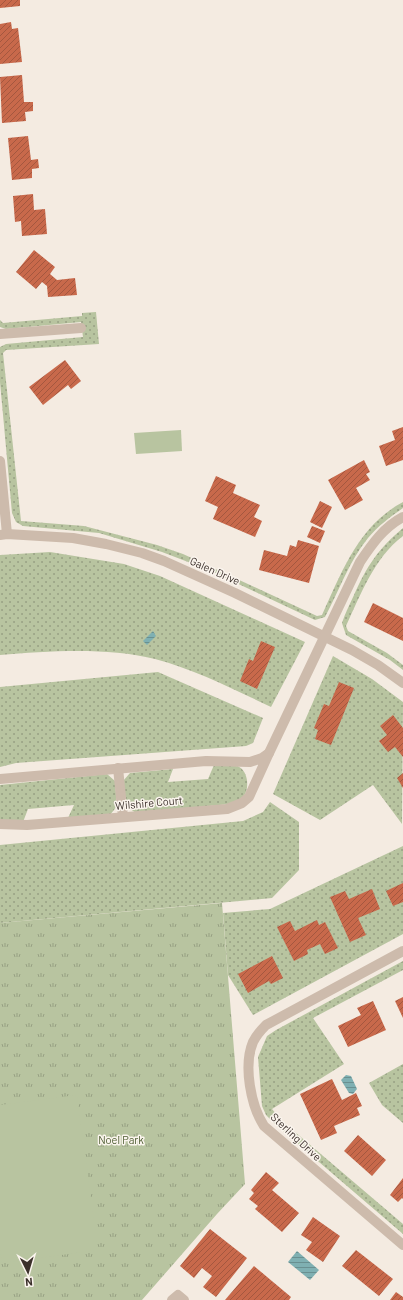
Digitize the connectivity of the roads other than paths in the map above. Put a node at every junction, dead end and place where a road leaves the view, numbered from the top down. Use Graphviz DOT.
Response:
graph roads {
  1 [pos="81,328"];
  2 [pos="0,334"];
  3 [pos="0,461"];
  4 [pos="403,517"];
  5 [pos="4,535"];
  6 [pos="324,636"];
  7 [pos="403,683"];
  8 [pos="269,753"];
  9 [pos="118,768"];
  10 [pos="0,779"];
  11 [pos="122,817"];
  12 [pos="0,824"];
  13 [pos="403,951"];
  14 [pos="403,1245"];
  15 [pos="172,1300"];
  16 [pos="184,1300"];
  1 -- 2 [label="street"];
  3 -- 5 [label="street"];
  4 -- 6 [label="street, Wilshire Court"];
  5 -- 6 [label="street, Galen Drive"];
  6 -- 7 [label="street, Galen Drive"];
  6 -- 8 [label="street, Wilshire Court"];
  8 -- 9 [label="street"];
  8 -- 11 [label="street, Wilshire Court"];
  9 -- 10 [label="street"];
  9 -- 11 [label="street"];
  11 -- 12 [label="street, Wilshire Court"];
  13 -- 14 [label="street, Sterling Drive"];
  15 -- 16 [label="street"];
}
